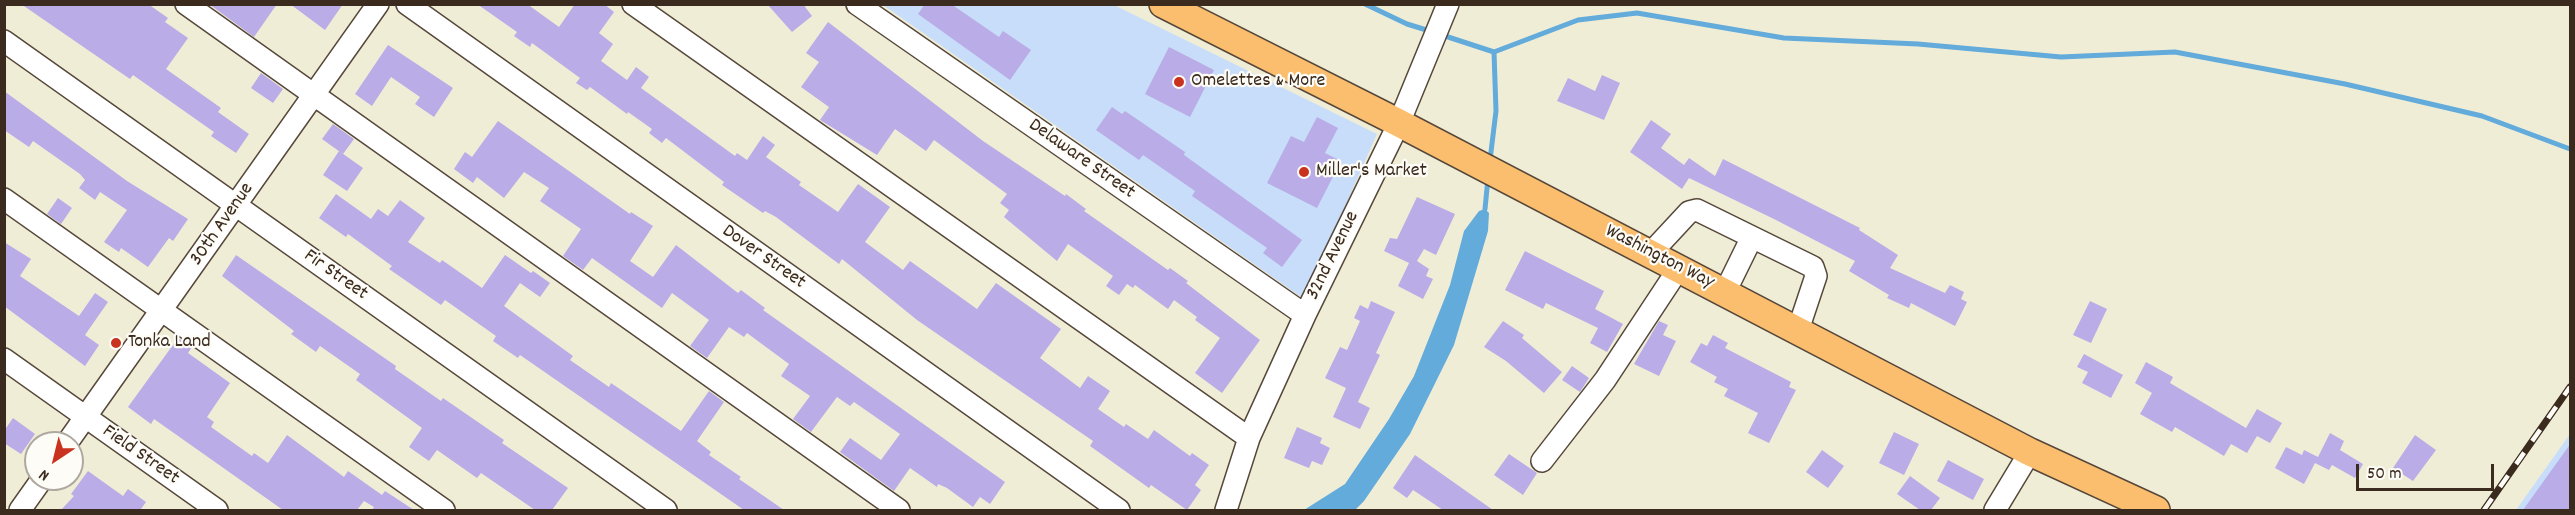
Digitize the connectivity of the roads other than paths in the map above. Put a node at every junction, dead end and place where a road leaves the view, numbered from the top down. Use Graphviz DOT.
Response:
graph roads {
  1 [pos="186,4"];
  2 [pos="378,4"];
  3 [pos="407,4"];
  4 [pos="633,4"];
  5 [pos="857,4"];
  6 [pos="1163,4"];
  7 [pos="1448,4"];
  8 [pos="4,41"];
  9 [pos="315,96"];
  10 [pos="1399,123"];
  11 [pos="4,199"];
  12 [pos="236,207"];
  13 [pos="1752,237"];
  14 [pos="1650,254"];
  15 [pos="1679,268"];
  16 [pos="1725,292"];
  17 [pos="162,311"];
  18 [pos="1305,315"];
  19 [pos="1798,330"];
  20 [pos="4,359"];
  21 [pos="85,417"];
  22 [pos="75,431"];
  23 [pos="1249,438"];
  24 [pos="2030,452"];
  25 [pos="1542,462"];
  26 [pos="33,491"];
  27 [pos="20,510"];
  28 [pos="217,510"];
  29 [pos="444,510"];
  30 [pos="666,510"];
  31 [pos="899,510"];
  32 [pos="1119,510"];
  33 [pos="1226,510"];
  34 [pos="1995,510"];
  35 [pos="2156,510"];
  1 -- 9 [label="street"];
  2 -- 9 [label="street, 30th Avenue"];
  3 -- 32 [label="street, Dover Street"];
  4 -- 23 [label="street"];
  5 -- 18 [label="street, Delaware Street"];
  6 -- 10 [label="main road, Washington Way"];
  7 -- 10 [label="street, 32nd Avenue"];
  8 -- 12 [label="street, Fir Street"];
  9 -- 12 [label="street, 30th Avenue"];
  9 -- 31 [label="street"];
  10 -- 14 [label="main road, Washington Way"];
  10 -- 18 [label="street, 32nd Avenue"];
  11 -- 17 [label="street"];
  12 -- 17 [label="street, 30th Avenue"];
  12 -- 30 [label="street, Fir Street"];
  13 -- 14 [label="street"];
  13 -- 16 [label="street"];
  13 -- 19 [label="street"];
  14 -- 15 [label="main road, Washington Way"];
  15 -- 16 [label="main road, Washington Way"];
  15 -- 25 [label="street"];
  16 -- 19 [label="main road, Washington Way"];
  17 -- 21 [label="street, 30th Avenue"];
  17 -- 29 [label="street"];
  18 -- 23 [label="street, 32nd Avenue"];
  19 -- 24 [label="main road, Washington Way"];
  20 -- 21 [label="street, Field Street"];
  21 -- 22 [label="street, 30th Avenue"];
  21 -- 28 [label="street, Field Street"];
  23 -- 33 [label="street, 32nd Avenue"];
  24 -- 34 [label="street"];
  24 -- 35 [label="main road, Washington Way"];
  26 -- 27 [label="street"];
}
